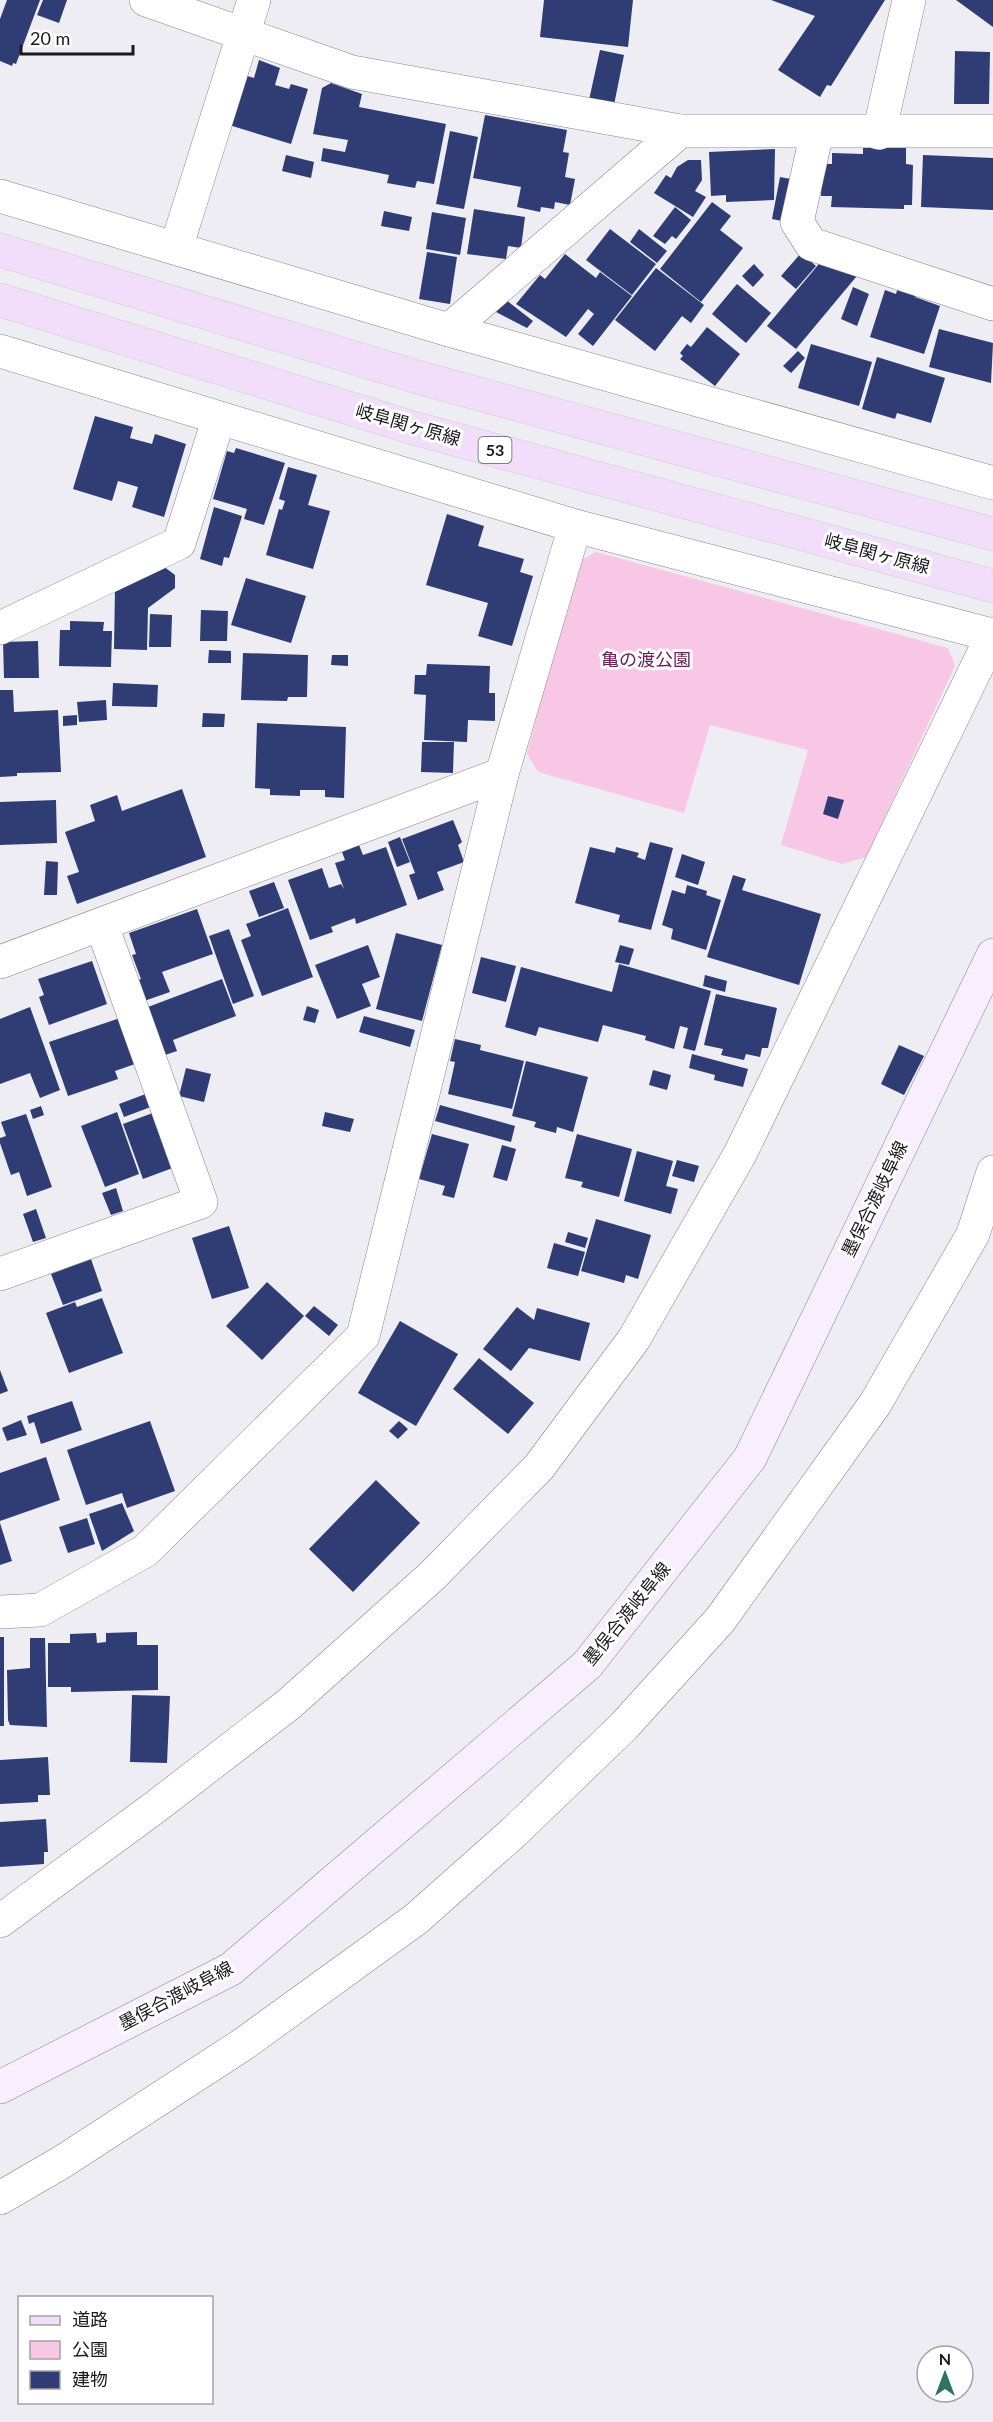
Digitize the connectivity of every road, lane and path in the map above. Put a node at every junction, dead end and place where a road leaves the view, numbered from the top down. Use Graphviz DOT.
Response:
graph roads {
  1 [pos="146,0"];
  2 [pos="254,0"];
  3 [pos="909,0"];
  4 [pos="243,36"];
  5 [pos="680,131"];
  6 [pos="993,131"];
  7 [pos="817,132"];
  8 [pos="879,133"];
  9 [pos="0,196"];
  10 [pos="176,248"];
  11 [pos="0,250"];
  12 [pos="0,300"];
  13 [pos="993,304"];
  14 [pos="449,330"];
  15 [pos="0,351"];
  16 [pos="219,418"];
  17 [pos="993,483"];
  18 [pos="574,526"];
  19 [pos="993,534"];
  20 [pos="993,586"];
  21 [pos="0,628"];
  22 [pos="993,634"];
  23 [pos="502,774"];
  24 [pos="102,926"];
  25 [pos="993,956"];
  26 [pos="0,962"];
  27 [pos="993,1172"];
  28 [pos="0,1274"];
  29 [pos="0,1612"];
  30 [pos="6,1912"];
  31 [pos="0,2088"];
  32 [pos="0,2198"];
  1 -- 4 [label="street"];
  2 -- 4 [label="street"];
  3 -- 8 [label="street"];
  4 -- 5 [label="street"];
  4 -- 10 [label="street"];
  5 -- 7 [label="street"];
  5 -- 14 [label="street"];
  6 -- 8 [label="street"];
  7 -- 8 [label="street"];
  7 -- 13 [label="street"];
  9 -- 10 [label="street"];
  10 -- 14 [label="street"];
  11 -- 19 [label="main road"];
  12 -- 20 [label="main road, 岐阜関ヶ原線 / 53"];
  14 -- 17 [label="street"];
  15 -- 16 [label="street"];
  16 -- 18 [label="street"];
  16 -- 21 [label="street"];
  18 -- 22 [label="street"];
  18 -- 23 [label="street"];
  22 -- 30 [label="street"];
  23 -- 24 [label="street"];
  23 -- 29 [label="street"];
  24 -- 26 [label="street"];
  24 -- 28 [label="street"];
  25 -- 31 [label="main road, 墨俣合渡岐阜線"];
  27 -- 32 [label="street"];
}
